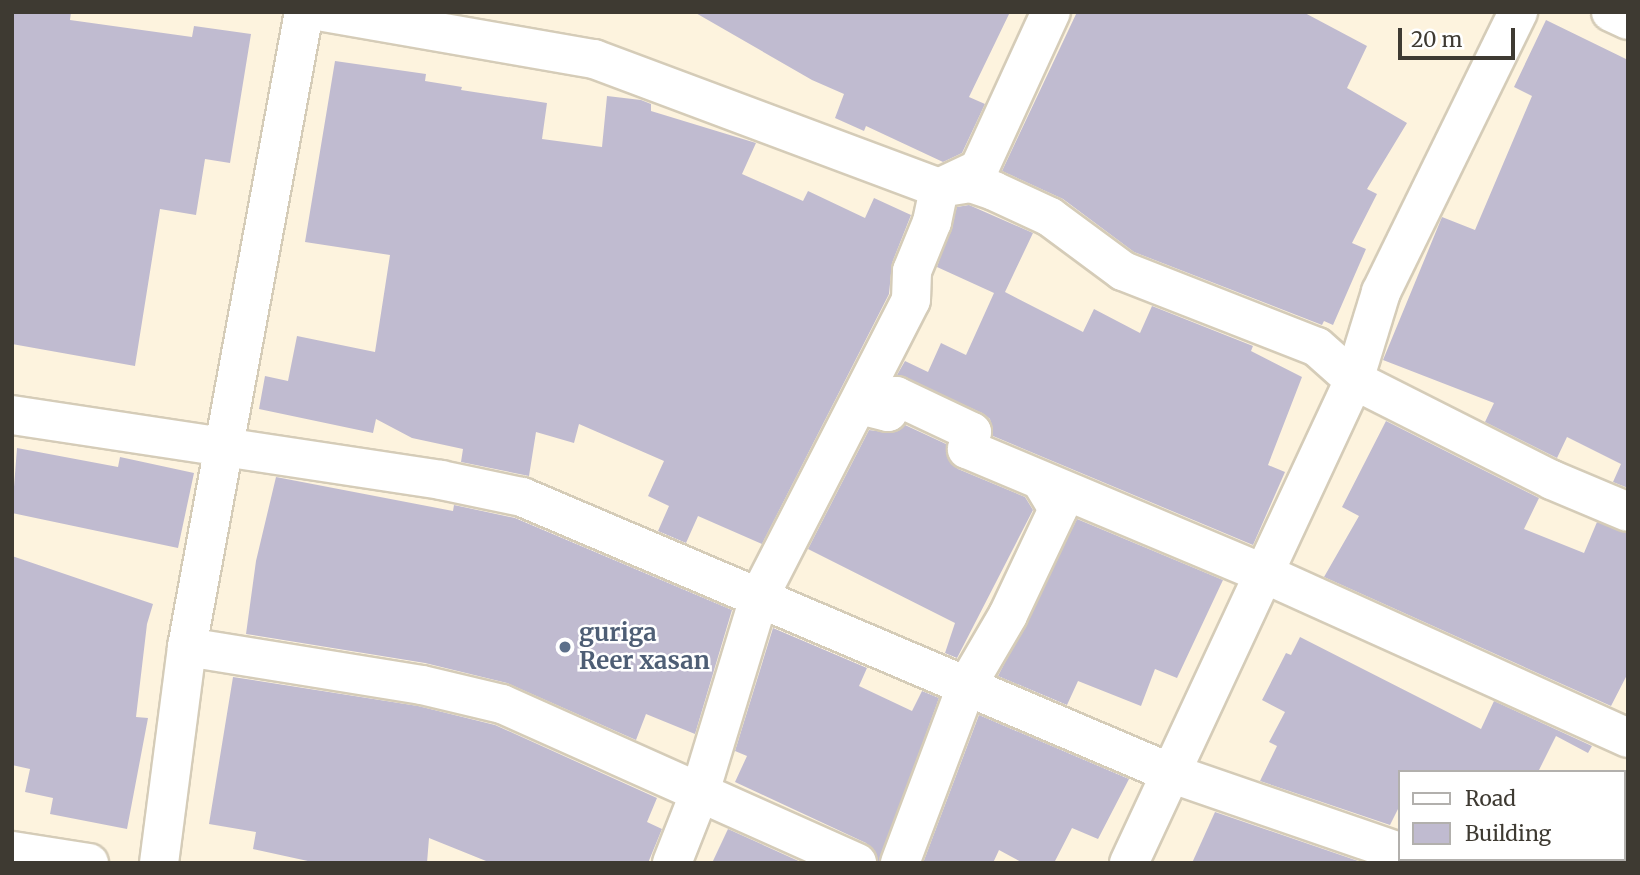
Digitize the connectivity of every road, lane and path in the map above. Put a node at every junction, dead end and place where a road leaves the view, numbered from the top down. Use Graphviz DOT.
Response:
graph roads {
  1 [pos="304,12"];
  2 [pos="324,12"];
  3 [pos="1051,12"];
  4 [pos="1518,12"];
  5 [pos="1611,12"];
  6 [pos="1628,20"];
  7 [pos="939,188"];
  8 [pos="1354,380"];
  9 [pos="860,405"];
  10 [pos="12,415"];
  11 [pos="223,446"];
  12 [pos="1042,484"];
  13 [pos="1628,512"];
  14 [pos="1267,575"];
  15 [pos="760,595"];
  16 [pos="187,647"];
  17 [pos="966,687"];
  18 [pos="1628,738"];
  19 [pos="1173,774"];
  20 [pos="700,792"];
  21 [pos="12,851"];
  22 [pos="1398,851"];
  23 [pos="89,863"];
  24 [pos="159,863"];
  25 [pos="672,863"];
  26 [pos="858,863"];
  27 [pos="901,863"];
  28 [pos="1129,863"];
  1 -- 11 [label="street"];
  2 -- 7 [label="street"];
  3 -- 7 [label="street"];
  4 -- 8 [label="street"];
  5 -- 6 [label="street"];
  7 -- 8 [label="street"];
  7 -- 9 [label="street"];
  8 -- 13 [label="street"];
  8 -- 14 [label="street"];
  9 -- 12 [label="street"];
  9 -- 15 [label="street"];
  10 -- 11 [label="street"];
  11 -- 15 [label="street"];
  11 -- 16 [label="street"];
  12 -- 14 [label="street"];
  12 -- 17 [label="street"];
  14 -- 18 [label="street"];
  14 -- 19 [label="street"];
  15 -- 17 [label="street"];
  15 -- 20 [label="street"];
  16 -- 20 [label="street"];
  16 -- 24 [label="street"];
  17 -- 19 [label="street"];
  17 -- 27 [label="street"];
  19 -- 22 [label="street"];
  19 -- 28 [label="street"];
  20 -- 25 [label="street"];
  20 -- 26 [label="street"];
  21 -- 23 [label="street"];
}
